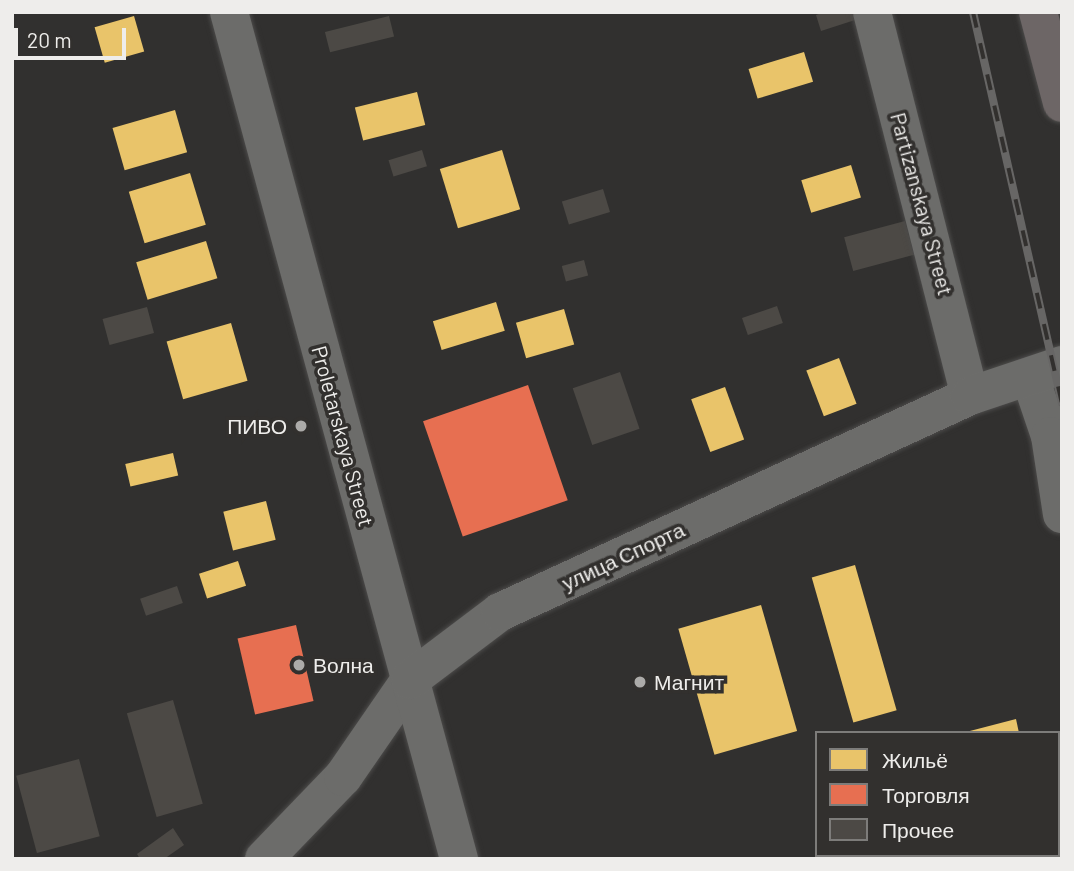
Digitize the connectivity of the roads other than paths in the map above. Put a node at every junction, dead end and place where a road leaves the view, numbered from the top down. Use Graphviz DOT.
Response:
graph roads {
  1 [pos="229,12"];
  2 [pos="872,12"];
  3 [pos="1038,12"];
  4 [pos="1062,103"];
  5 [pos="1046,371"];
  6 [pos="970,396"];
  7 [pos="1062,514"];
  8 [pos="410,680"];
  9 [pos="264,859"];
  10 [pos="459,859"];
  1 -- 8 [label="street, Proletarskaya Street"];
  2 -- 6 [label="street, Partizanskaya Street"];
  3 -- 4 [label="main road"];
  5 -- 6 [label="street, улица Спорта"];
  5 -- 7 [label="street"];
  6 -- 8 [label="street, улица Спорта"];
  8 -- 9 [label="street, улица Спорта"];
  8 -- 10 [label="street, Proletarskaya Street"];
}
